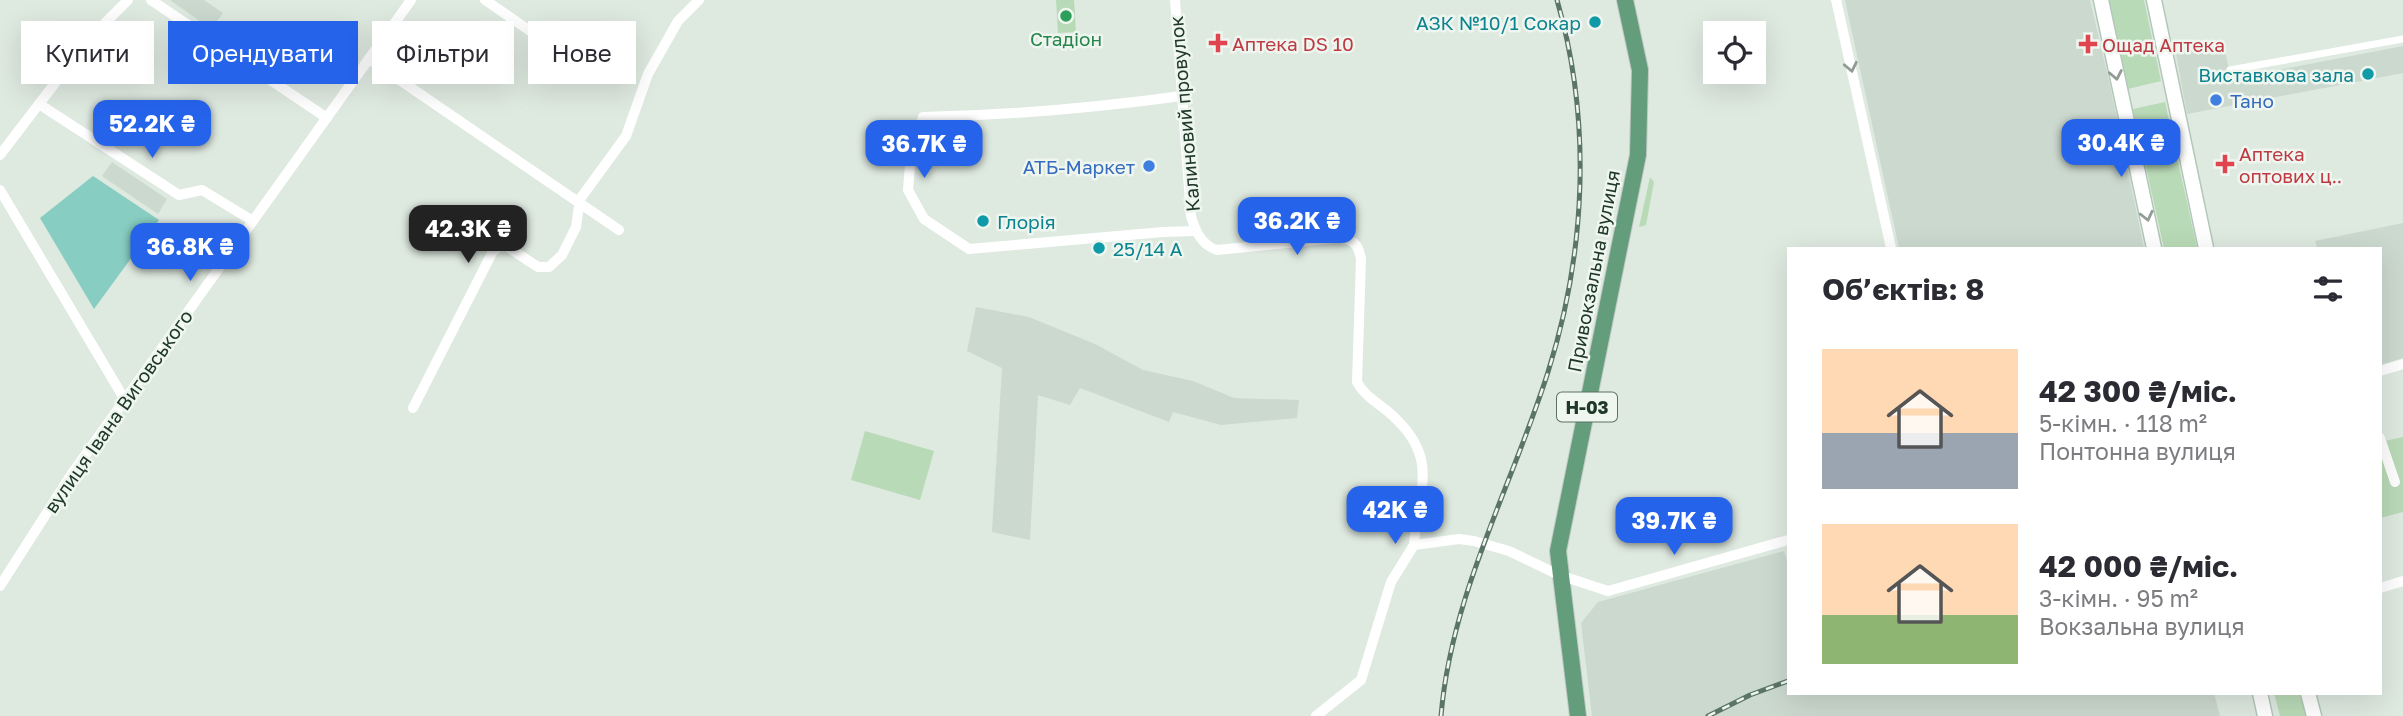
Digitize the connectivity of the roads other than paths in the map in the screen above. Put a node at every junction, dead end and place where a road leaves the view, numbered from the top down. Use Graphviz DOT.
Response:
graph roads {
  1 [pos="128,0"];
  2 [pos="151,0"];
  3 [pos="411,0"];
  4 [pos="485,0"];
  5 [pos="699,0"];
  6 [pos="1175,0"];
  7 [pos="1625,0"];
  8 [pos="1836,0"];
  9 [pos="2101,0"];
  10 [pos="2154,0"];
  11 [pos="528,30"];
  12 [pos="2403,39"];
  13 [pos="369,59"];
  14 [pos="2230,71"];
  15 [pos="1181,96"];
  16 [pos="39,104"];
  17 [pos="327,118"];
  18 [pos="0,155"];
  19 [pos="0,190"];
  20 [pos="579,203"];
  21 [pos="253,221"];
  22 [pos="619,230"];
  23 [pos="1195,231"];
  24 [pos="1891,247"];
  25 [pos="2154,247"];
  26 [pos="2206,247"];
  27 [pos="2403,364"];
  28 [pos="2382,369"];
  29 [pos="125,400"];
  30 [pos="413,408"];
  31 [pos="2382,444"];
  32 [pos="2395,482"];
  33 [pos="1787,540"];
  34 [pos="1413,545"];
  35 [pos="1559,575"];
  36 [pos="2403,581"];
  37 [pos="0,586"];
  38 [pos="2382,587"];
  39 [pos="2261,695"];
  40 [pos="2309,695"];
  41 [pos="1316,716"];
  42 [pos="1578,716"];
  43 [pos="2266,716"];
  44 [pos="2314,716"];
  1 -- 16 [label="street"];
  2 -- 17 [label="street"];
  3 -- 13 [label="street, вулиця Івана Виговського"];
  4 -- 11 [label="street"];
  5 -- 20 [label="street"];
  6 -- 15 [label="street, Калиновий провулок"];
  7 -- 35 [label="main road, Привокзальна вулиця / Н-03"];
  8 -- 24 [label="street, one-way"];
  9 -- 25 [label="main road, one-way"];
  10 -- 26 [label="main road"];
  12 -- 14 [label="street"];
  13 -- 17 [label="street, вулиця Івана Виговського"];
  13 -- 20 [label="street"];
  15 -- 23 [label="street, Калиновий провулок"];
  15 -- 23 [label="street"];
  16 -- 18 [label="street"];
  16 -- 21 [label="street"];
  17 -- 21 [label="street, вулиця Івана Виговського"];
  19 -- 29 [label="street"];
  20 -- 22 [label="street"];
  20 -- 30 [label="street"];
  21 -- 29 [label="street, вулиця Івана Виговського"];
  23 -- 34 [label="street, Калиновий провулок"];
  27 -- 28 [label="street"];
  29 -- 37 [label="street, вулиця Івана Виговського"];
  31 -- 32 [label="street"];
  33 -- 35 [label="street"];
  34 -- 35 [label="street"];
  34 -- 41 [label="street"];
  35 -- 42 [label="main road, Привокзальна вулиця / Н-03"];
  36 -- 38 [label="street"];
  39 -- 43 [label="main road"];
  40 -- 44 [label="main road"];
}
